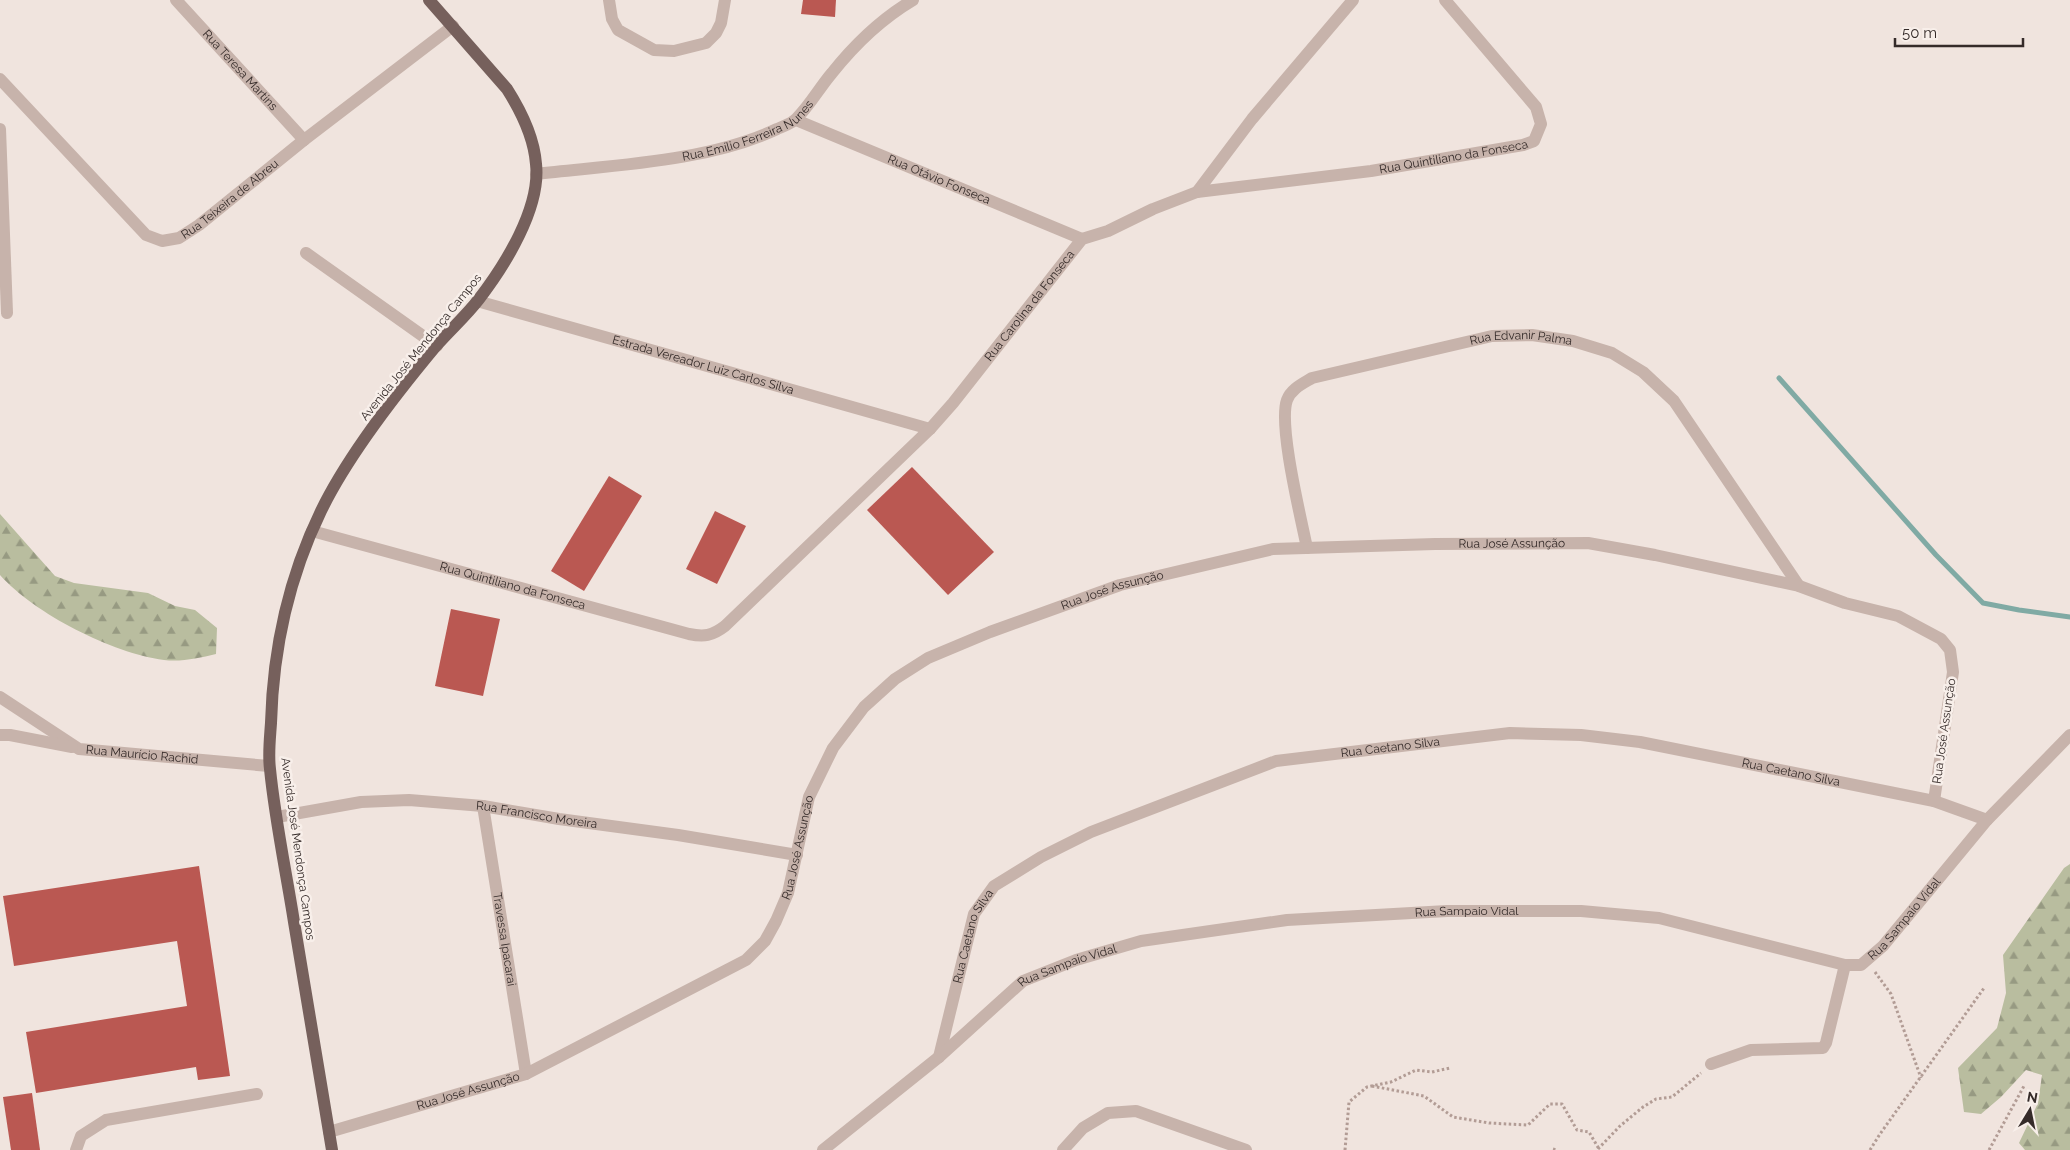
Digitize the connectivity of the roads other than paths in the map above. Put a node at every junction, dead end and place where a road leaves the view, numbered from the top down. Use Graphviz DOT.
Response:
graph roads {
  1 [pos="176,0"];
  2 [pos="429,0"];
  3 [pos="610,0"];
  4 [pos="725,0"];
  5 [pos="913,0"];
  6 [pos="1353,0"];
  7 [pos="1446,0"];
  8 [pos="453,26"];
  9 [pos="0,78"];
  10 [pos="796,120"];
  11 [pos="0,129"];
  12 [pos="304,140"];
  13 [pos="536,174"];
  14 [pos="1197,192"];
  15 [pos="1082,239"];
  16 [pos="306,253"];
  17 [pos="477,301"];
  18 [pos="7,313"];
  19 [pos="437,346"];
  20 [pos="930,429"];
  21 [pos="312,531"];
  22 [pos="1306,548"];
  23 [pos="1799,586"];
  24 [pos="714,634"];
  25 [pos="0,697"];
  26 [pos="0,735"];
  27 [pos="2070,735"];
  28 [pos="79,749"];
  29 [pos="270,766"];
  30 [pos="1934,801"];
  31 [pos="483,806"];
  32 [pos="277,817"];
  33 [pos="1987,820"];
  34 [pos="797,855"];
  35 [pos="1845,965"];
  36 [pos="939,1057"];
  37 [pos="1711,1064"];
  38 [pos="526,1074"];
  39 [pos="257,1094"];
  40 [pos="329,1132"];
  41 [pos="76,1150"];
  42 [pos="332,1150"];
  43 [pos="823,1150"];
  44 [pos="1063,1150"];
  45 [pos="1246,1150"];
  1 -- 12 [label="street, Rua Teresa Martins"];
  2 -- 8 [label="main road, Avenida José Mendonça Campos"];
  3 -- 4 [label="street"];
  5 -- 10 [label="street, Rua Emílio Ferreira Nunes"];
  6 -- 14 [label="street"];
  7 -- 14 [label="street, Rua Quintiliano da Fonseca"];
  8 -- 12 [label="street, Rua Teixeira de Abreu"];
  8 -- 13 [label="main road, Avenida José Mendonça Campos"];
  9 -- 12 [label="street, Rua Teixeira de Abreu"];
  10 -- 13 [label="street, Rua Emílio Ferreira Nunes"];
  10 -- 15 [label="street, Rua Otávio Fonseca"];
  11 -- 18 [label="street"];
  13 -- 17 [label="main road, Avenida José Mendonça Campos"];
  14 -- 15 [label="street, Rua Carolina da Fonseca"];
  15 -- 20 [label="street, Rua Carolina da Fonseca"];
  16 -- 19 [label="street"];
  17 -- 19 [label="main road, Avenida José Mendonça Campos"];
  17 -- 20 [label="street, Estrada Vereador Luiz Carlos Silva"];
  19 -- 21 [label="main road, Avenida José Mendonça Campos"];
  20 -- 24 [label="street, Rua Carolina da Fonseca"];
  21 -- 24 [label="street, Rua Quintiliano da Fonseca"];
  21 -- 29 [label="main road, Avenida José Mendonça Campos"];
  22 -- 23 [label="street, Rua José Assunção"];
  22 -- 23 [label="street, Rua Edvanir Palma"];
  22 -- 34 [label="street, Rua José Assunção"];
  23 -- 30 [label="street, Rua José Assunção"];
  25 -- 28 [label="street, Rua Maurício Rachid"];
  26 -- 28 [label="street"];
  27 -- 33 [label="street, Rua Sampaio Vidal"];
  28 -- 29 [label="street, Rua Maurício Rachid"];
  29 -- 32 [label="main road, Avenida José Mendonça Campos"];
  30 -- 33 [label="street, Rua Caetano Silva"];
  30 -- 36 [label="street, Rua Caetano Silva"];
  31 -- 32 [label="street, Rua Francisco Moreira"];
  31 -- 34 [label="street, Rua Francisco Moreira"];
  31 -- 38 [label="street, Travessa Ipacarai"];
  32 -- 40 [label="main road, Avenida José Mendonça Campos"];
  33 -- 35 [label="street, Rua Sampaio Vidal"];
  34 -- 38 [label="street, Rua José Assunção"];
  35 -- 36 [label="street, Rua Sampaio Vidal"];
  35 -- 37 [label="street"];
  36 -- 43 [label="street, Rua Sampaio Vidal"];
  38 -- 40 [label="street, Rua José Assunção"];
  39 -- 41 [label="street"];
  40 -- 42 [label="main road, Avenida José Mendonça Campos"];
  44 -- 45 [label="street"];
}
